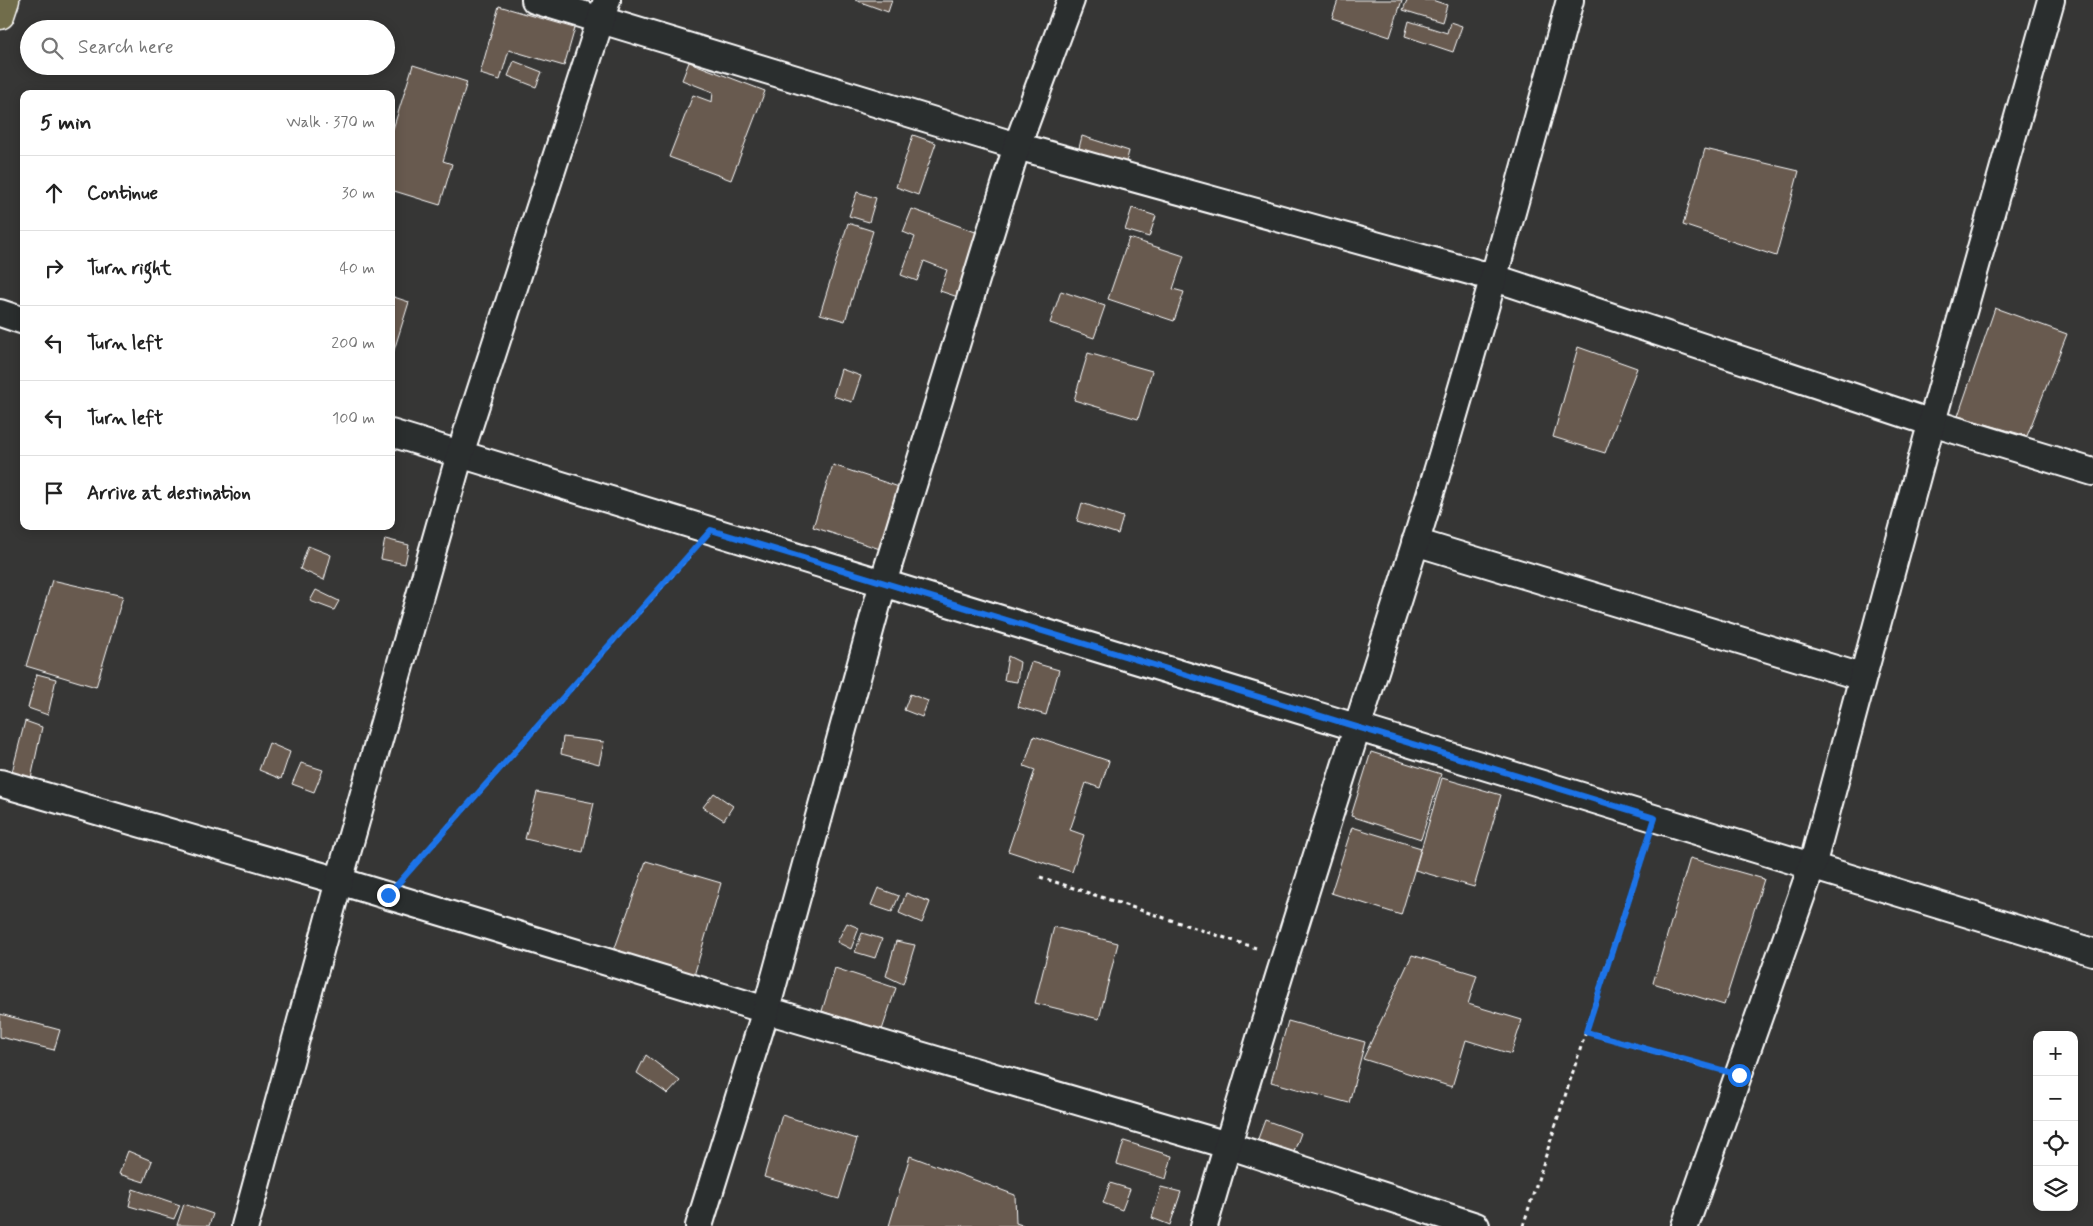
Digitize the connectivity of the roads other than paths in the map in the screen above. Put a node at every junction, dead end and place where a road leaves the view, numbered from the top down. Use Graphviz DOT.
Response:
graph roads {
  1 [pos="4,0"];
  2 [pos="535,0"];
  3 [pos="1071,0"];
  4 [pos="1570,0"];
  5 [pos="2051,0"];
  6 [pos="604,10"];
  7 [pos="0,15"];
  8 [pos="1017,146"];
  9 [pos="1494,278"];
  10 [pos="0,313"];
  11 [pos="20,319"];
  12 [pos="1932,423"];
  13 [pos="395,434"];
  14 [pos="460,454"];
  15 [pos="2093,472"];
  16 [pos="1416,542"];
  17 [pos="883,583"];
  18 [pos="1862,677"];
  19 [pos="1356,727"];
  20 [pos="0,783"];
  21 [pos="1812,866"];
  22 [pos="339,880"];
  23 [pos="2093,952"];
  24 [pos="766,1010"];
  25 [pos="1227,1145"];
  26 [pos="245,1226"];
  27 [pos="699,1226"];
  28 [pos="1204,1226"];
  29 [pos="1476,1226"];
  30 [pos="1685,1226"];
  1 -- 7 [label="highway"];
  2 -- 6 [label="street"];
  3 -- 8 [label="street"];
  4 -- 9 [label="street"];
  5 -- 12 [label="street"];
  6 -- 8 [label="street"];
  6 -- 14 [label="street"];
  8 -- 9 [label="street"];
  8 -- 17 [label="street"];
  9 -- 12 [label="street"];
  9 -- 16 [label="street"];
  10 -- 11 [label="street"];
  12 -- 15 [label="street"];
  12 -- 18 [label="street"];
  13 -- 14 [label="street"];
  14 -- 17 [label="street"];
  14 -- 22 [label="street"];
  16 -- 18 [label="street"];
  16 -- 19 [label="street"];
  17 -- 19 [label="street"];
  17 -- 24 [label="street"];
  18 -- 21 [label="street"];
  19 -- 21 [label="street"];
  19 -- 25 [label="street"];
  20 -- 22 [label="street"];
  21 -- 23 [label="street"];
  21 -- 30 [label="street"];
  22 -- 24 [label="street"];
  22 -- 26 [label="street"];
  24 -- 25 [label="street"];
  24 -- 27 [label="street"];
  25 -- 28 [label="street"];
  25 -- 29 [label="street"];
}
